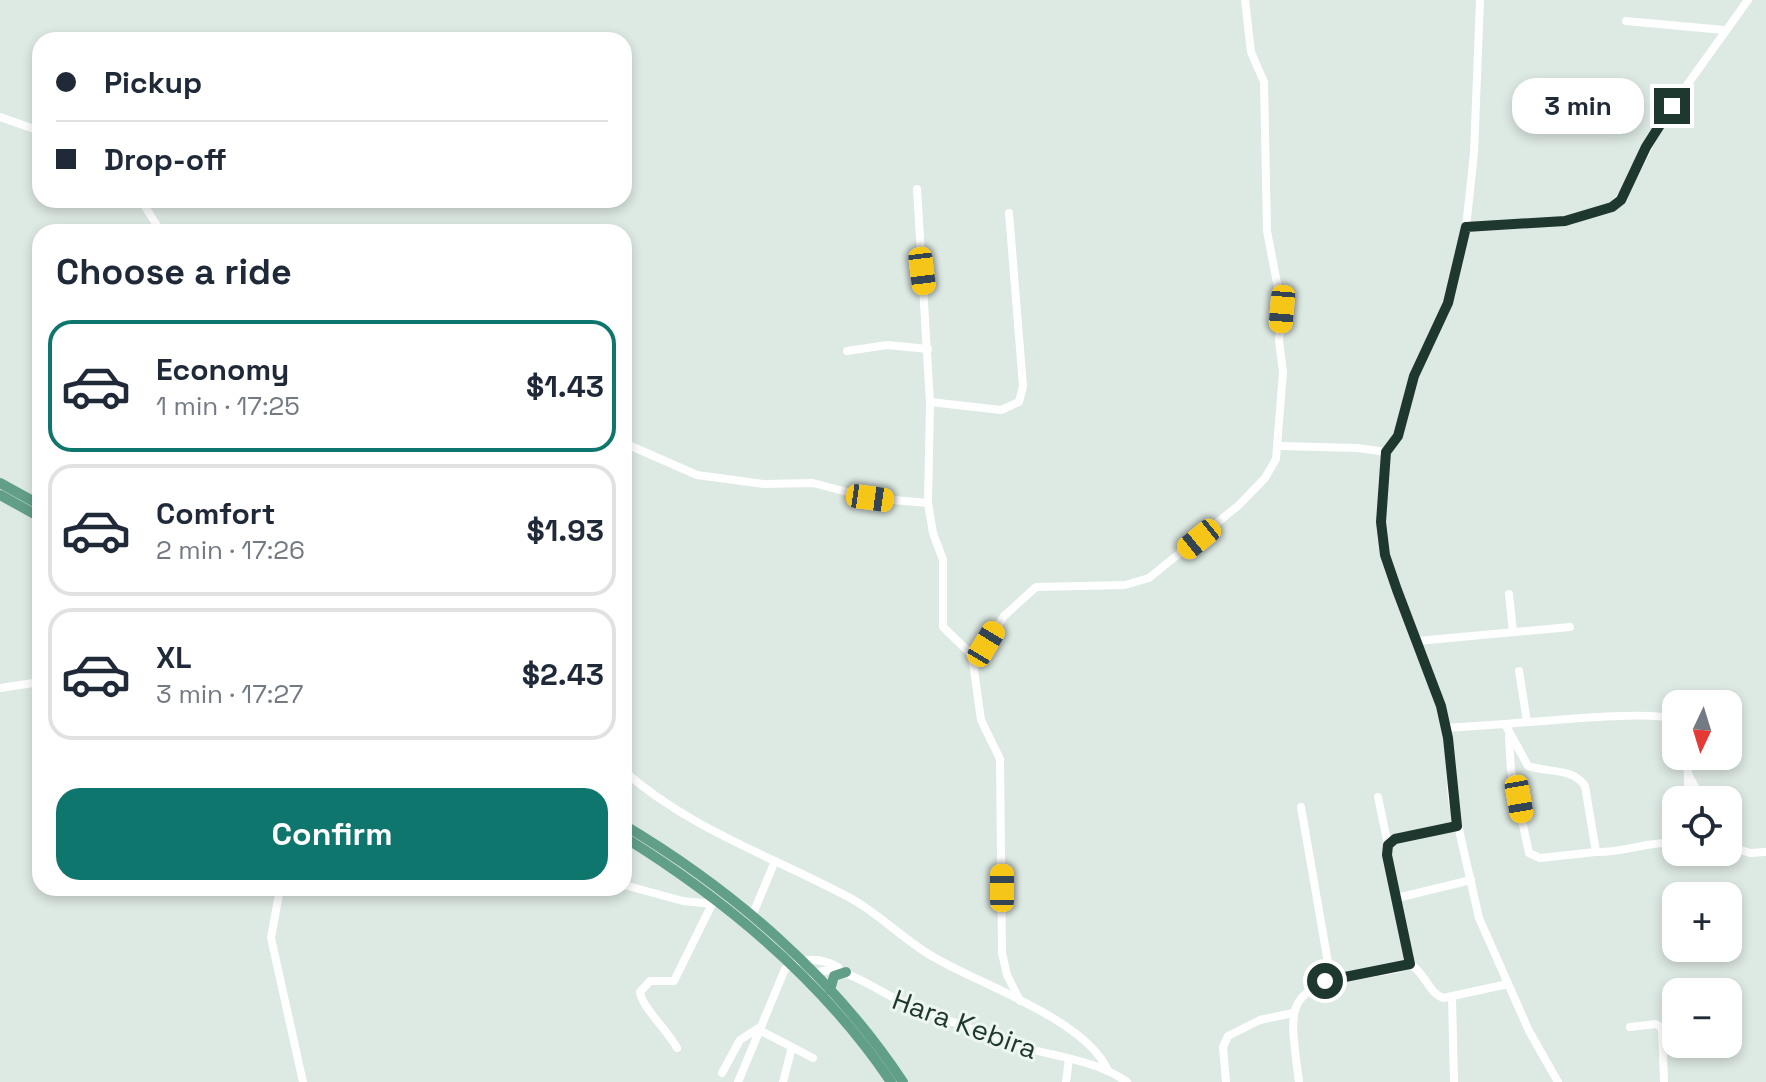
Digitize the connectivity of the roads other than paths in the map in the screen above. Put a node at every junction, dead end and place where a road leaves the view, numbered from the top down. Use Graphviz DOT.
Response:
graph roads {
  1 [pos="1245,0"];
  2 [pos="1480,0"];
  3 [pos="1748,0"];
  4 [pos="1626,21"];
  5 [pos="1724,30"];
  6 [pos="0,117"];
  7 [pos="32,128"];
  8 [pos="917,189"];
  9 [pos="1009,213"];
  10 [pos="1466,227"];
  11 [pos="928,349"];
  12 [pos="847,351"];
  13 [pos="930,402"];
  14 [pos="1279,446"];
  15 [pos="632,447"];
  16 [pos="1386,452"];
  17 [pos="0,483"];
  18 [pos="0,495"];
  19 [pos="23,502"];
  20 [pos="928,503"];
  21 [pos="32,504"];
  22 [pos="32,510"];
  23 [pos="1509,594"];
  24 [pos="1570,627"];
  25 [pos="1513,632"];
  26 [pos="1417,641"];
  27 [pos="972,655"];
  28 [pos="1519,671"];
  29 [pos="32,683"];
  30 [pos="0,688"];
  31 [pos="1662,716"];
  32 [pos="1527,722"];
  33 [pos="1505,724"];
  34 [pos="1446,728"];
  35 [pos="1509,736"];
  36 [pos="1688,770"];
  37 [pos="1688,773"];
  38 [pos="632,777"];
  39 [pos="1688,786"];
  40 [pos="1695,786"];
  41 [pos="1378,797"];
  42 [pos="1301,807"];
  43 [pos="1457,826"];
  44 [pos="632,831"];
  45 [pos="632,842"];
  46 [pos="1662,844"];
  47 [pos="1388,845"];
  48 [pos="1742,850"];
  49 [pos="1596,852"];
  50 [pos="1766,852"];
  51 [pos="775,861"];
  52 [pos="1471,880"];
  53 [pos="632,887"];
  54 [pos="279,896"];
  55 [pos="715,898"];
  56 [pos="1397,898"];
  57 [pos="752,916"];
  58 [pos="797,962"];
  59 [pos="1410,964"];
  60 [pos="846,972"];
  61 [pos="811,976"];
  62 [pos="1331,980"];
  63 [pos="1508,984"];
  64 [pos="830,990"];
  65 [pos="1452,997"];
  66 [pos="1020,1001"];
  67 [pos="1293,1013"];
  68 [pos="1630,1027"];
  69 [pos="757,1029"];
  70 [pos="792,1047"];
  71 [pos="677,1048"];
  72 [pos="813,1058"];
  73 [pos="1069,1059"];
  74 [pos="886,1065"];
  75 [pos="1108,1071"];
  76 [pos="722,1073"];
  77 [pos="1300,1080"];
  78 [pos="303,1082"];
  79 [pos="738,1082"];
  80 [pos="783,1082"];
  81 [pos="891,1082"];
  82 [pos="903,1082"];
  83 [pos="1066,1082"];
  84 [pos="1127,1082"];
  85 [pos="1226,1082"];
  86 [pos="1454,1082"];
  87 [pos="1558,1082"];
  88 [pos="1664,1082"];
  1 -- 14 [label="street"];
  2 -- 10 [label="street"];
  3 -- 5 [label="street"];
  4 -- 5 [label="street"];
  5 -- 10 [label="street"];
  6 -- 7 [label="street"];
  8 -- 11 [label="street"];
  9 -- 13 [label="street"];
  10 -- 16 [label="street"];
  11 -- 12 [label="street"];
  11 -- 13 [label="street"];
  13 -- 20 [label="street"];
  14 -- 16 [label="street"];
  14 -- 27 [label="street"];
  15 -- 20 [label="street"];
  16 -- 26 [label="street"];
  17 -- 19 [label="main road"];
  18 -- 19 [label="main road"];
  19 -- 21 [label="main road"];
  19 -- 22 [label="main road"];
  20 -- 27 [label="street"];
  23 -- 25 [label="street"];
  24 -- 25 [label="street"];
  25 -- 26 [label="street"];
  26 -- 34 [label="street"];
  27 -- 66 [label="street"];
  28 -- 32 [label="street"];
  29 -- 30 [label="street"];
  31 -- 32 [label="street"];
  32 -- 33 [label="street"];
  33 -- 34 [label="street"];
  33 -- 35 [label="street"];
  34 -- 43 [label="street"];
  35 -- 49 [label="street"];
  35 -- 49 [label="street"];
  36 -- 37 [label="street"];
  37 -- 39 [label="street"];
  37 -- 40 [label="street"];
  38 -- 51 [label="street"];
  41 -- 47 [label="street"];
  42 -- 62 [label="street"];
  43 -- 47 [label="street"];
  43 -- 52 [label="street"];
  44 -- 55 [label="main road"];
  45 -- 55 [label="main road"];
  46 -- 49 [label="street"];
  47 -- 56 [label="street"];
  48 -- 50 [label="street"];
  51 -- 57 [label="street"];
  51 -- 66 [label="street"];
  52 -- 56 [label="street"];
  52 -- 63 [label="street"];
  53 -- 55 [label="street"];
  54 -- 78 [label="street"];
  55 -- 57 [label="main road"];
  55 -- 58 [label="main road"];
  55 -- 71 [label="street"];
  56 -- 59 [label="street"];
  57 -- 58 [label="main road"];
  58 -- 60 [label="street"];
  58 -- 61 [label="main road"];
  58 -- 69 [label="street"];
  59 -- 62 [label="street"];
  59 -- 65 [label="street"];
  60 -- 61 [label="street, Hara Kebira"];
  60 -- 64 [label="main road"];
  60 -- 73 [label="street, Hara Kebira"];
  61 -- 64 [label="main road"];
  61 -- 74 [label="main road"];
  62 -- 67 [label="street"];
  63 -- 65 [label="street"];
  63 -- 87 [label="street"];
  64 -- 74 [label="main road"];
  65 -- 86 [label="street"];
  66 -- 75 [label="street"];
  67 -- 77 [label="street"];
  67 -- 85 [label="street"];
  68 -- 88 [label="street"];
  69 -- 70 [label="street"];
  69 -- 76 [label="street"];
  69 -- 79 [label="street"];
  70 -- 72 [label="street"];
  70 -- 80 [label="street"];
  73 -- 75 [label="street, Hara Kebira"];
  73 -- 83 [label="street"];
  74 -- 81 [label="main road"];
  74 -- 82 [label="main road"];
  75 -- 84 [label="street, Hara Kebira"];
}
